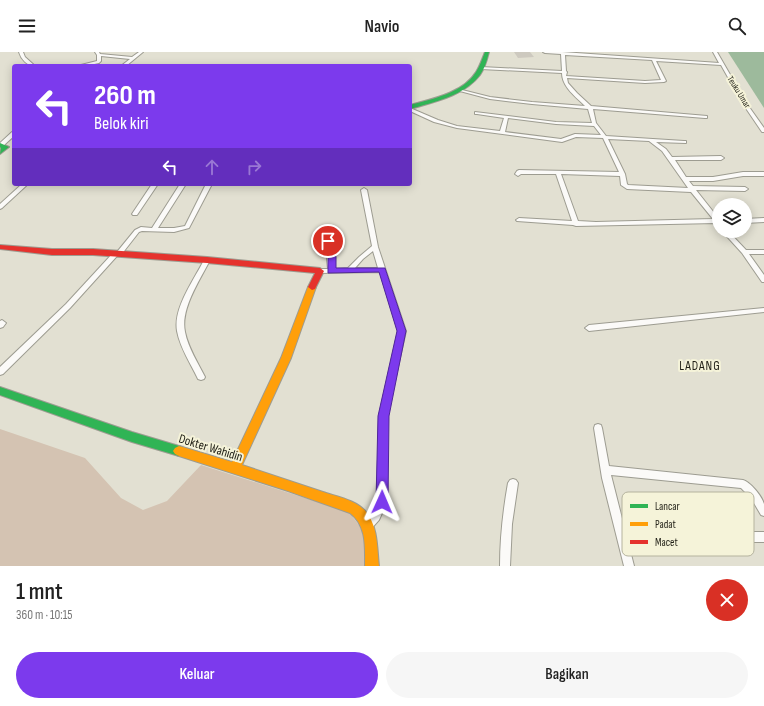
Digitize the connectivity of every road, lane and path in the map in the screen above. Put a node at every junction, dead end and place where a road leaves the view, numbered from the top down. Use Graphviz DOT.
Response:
graph roads {
  1 [pos="21,52"];
  2 [pos="141,52"];
  3 [pos="484,52"];
  4 [pos="488,52"];
  5 [pos="545,52"];
  6 [pos="716,52"];
  7 [pos="555,53"];
  8 [pos="98,54"];
  9 [pos="564,54"];
  10 [pos="132,58"];
  11 [pos="652,59"];
  12 [pos="30,64"];
  13 [pos="87,64"];
  14 [pos="125,64"];
  15 [pos="722,64"];
  16 [pos="481,68"];
  17 [pos="564,74"];
  18 [pos="458,90"];
  19 [pos="412,105"];
  20 [pos="412,105"];
  21 [pos="412,107"];
  22 [pos="590,108"];
  23 [pos="477,113"];
  24 [pos="705,117"];
  25 [pos="506,118"];
  26 [pos="596,125"];
  27 [pos="764,131"];
  28 [pos="502,133"];
  29 [pos="12,137"];
  30 [pos="605,137"];
  31 [pos="650,140"];
  32 [pos="684,142"];
  33 [pos="6,150"];
  34 [pos="0,157"];
  35 [pos="671,158"];
  36 [pos="721,158"];
  37 [pos="558,173"];
  38 [pos="518,174"];
  39 [pos="622,174"];
  40 [pos="764,174"];
  41 [pos="684,178"];
  42 [pos="23,186"];
  43 [pos="154,186"];
  44 [pos="182,186"];
  45 [pos="208,186"];
  46 [pos="692,189"];
  47 [pos="745,189"];
  48 [pos="364,190"];
  49 [pos="0,208"];
  50 [pos="135,214"];
  51 [pos="712,214"];
  52 [pos="519,220"];
  53 [pos="764,220"];
  54 [pos="752,221"];
  55 [pos="712,222"];
  56 [pos="576,224"];
  57 [pos="154,229"];
  58 [pos="323,229"];
  59 [pos="731,238"];
  60 [pos="0,247"];
  61 [pos="375,247"];
  62 [pos="744,252"];
  63 [pos="764,252"];
  64 [pos="117,254"];
  65 [pos="207,260"];
  66 [pos="350,270"];
  67 [pos="382,270"];
  68 [pos="320,271"];
  69 [pos="331,271"];
  70 [pos="764,280"];
  71 [pos="764,310"];
  72 [pos="589,328"];
  73 [pos="0,372"];
  74 [pos="201,377"];
  75 [pos="0,392"];
  76 [pos="598,428"];
  77 [pos="235,468"];
  78 [pos="606,470"];
  79 [pos="513,483"];
  80 [pos="751,492"];
  81 [pos="754,495"];
  82 [pos="764,512"];
  83 [pos="367,527"];
  84 [pos="622,537"];
  85 [pos="627,556"];
  86 [pos="372,566"];
  87 [pos="506,566"];
  88 [pos="629,566"];
  1 -- 12 [label="street"];
  2 -- 10 [label="street"];
  3 -- 19 [label="main road"];
  4 -- 16 [label="main road"];
  5 -- 7 [label="street"];
  6 -- 15 [label="street, Teuku Umar"];
  7 -- 9 [label="street"];
  8 -- 10 [label="street"];
  8 -- 13 [label="street"];
  9 -- 11 [label="street"];
  9 -- 17 [label="street"];
  10 -- 14 [label="street"];
  11 -- 15 [label="street"];
  11 -- 17 [label="street"];
  15 -- 27 [label="street, Teuku Umar"];
  16 -- 17 [label="street"];
  16 -- 18 [label="main road"];
  17 -- 22 [label="street"];
  18 -- 20 [label="main road"];
  18 -- 22 [label="street"];
  21 -- 28 [label="street"];
  22 -- 24 [label="street"];
  22 -- 26 [label="street"];
  23 -- 25 [label="street"];
  25 -- 26 [label="street"];
  25 -- 28 [label="street"];
  26 -- 30 [label="street"];
  28 -- 30 [label="street"];
  29 -- 33 [label="street"];
  30 -- 31 [label="street"];
  30 -- 39 [label="street"];
  31 -- 32 [label="street"];
  31 -- 35 [label="street"];
  33 -- 34 [label="main road"];
  35 -- 36 [label="street"];
  35 -- 41 [label="street"];
  37 -- 38 [label="street"];
  37 -- 39 [label="street"];
  37 -- 56 [label="street"];
  39 -- 46 [label="street"];
  40 -- 41 [label="street"];
  41 -- 46 [label="street"];
  42 -- 49 [label="street"];
  43 -- 50 [label="street"];
  44 -- 57 [label="street"];
  45 -- 57 [label="street"];
  46 -- 47 [label="street"];
  46 -- 51 [label="street"];
  48 -- 61 [label="street"];
  52 -- 56 [label="street"];
  53 -- 54 [label="street"];
  55 -- 56 [label="street"];
  57 -- 64 [label="street"];
  58 -- 69 [label="street"];
  59 -- 62 [label="street"];
  60 -- 64 [label="main road"];
  61 -- 66 [label="street"];
  61 -- 67 [label="street"];
  62 -- 63 [label="street"];
  62 -- 70 [label="street"];
  64 -- 65 [label="main road"];
  64 -- 73 [label="street"];
  65 -- 68 [label="main road"];
  65 -- 74 [label="street"];
  66 -- 67 [label="street"];
  66 -- 69 [label="street"];
  67 -- 83 [label="street"];
  68 -- 69 [label="street"];
  68 -- 77 [label="main road"];
  71 -- 72 [label="street"];
  75 -- 77 [label="main road, Dokter Wahidin"];
  76 -- 78 [label="street"];
  77 -- 83 [label="main road, Dokter Wahidin"];
  78 -- 80 [label="street"];
  78 -- 84 [label="street"];
  79 -- 87 [label="street"];
  81 -- 82 [label="street"];
  83 -- 86 [label="main road, Dokter Wahidin"];
  85 -- 88 [label="street"];
}
